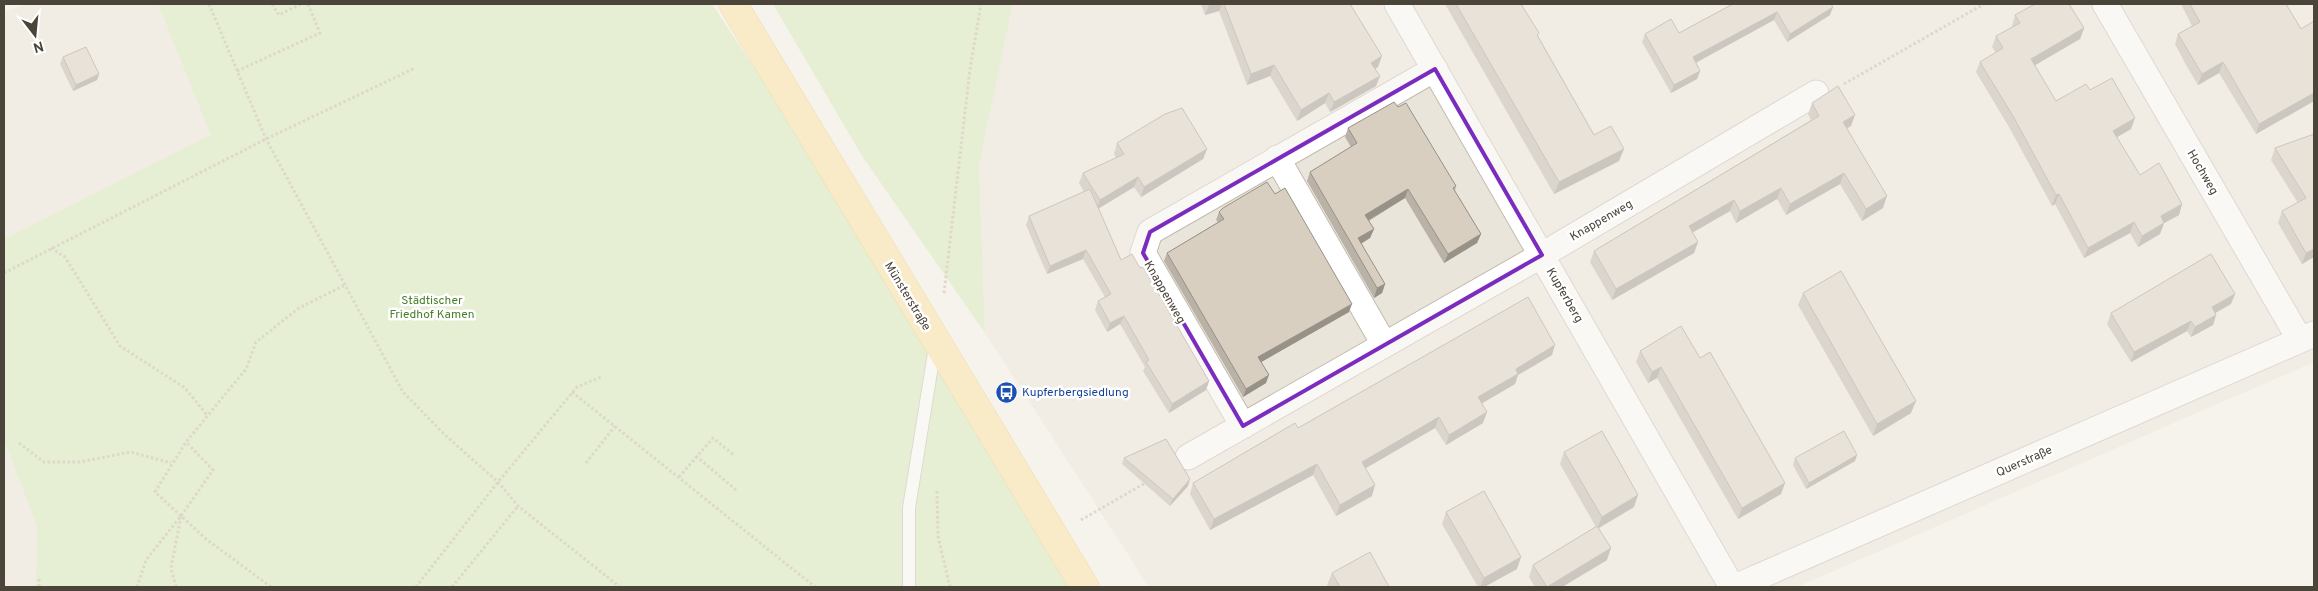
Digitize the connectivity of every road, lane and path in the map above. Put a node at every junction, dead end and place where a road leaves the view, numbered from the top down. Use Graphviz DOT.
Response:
graph roads {
  1 [pos="209,4"];
  2 [pos="272,4"];
  3 [pos="301,4"];
  4 [pos="308,4"];
  5 [pos="733,4"];
  6 [pos="981,4"];
  7 [pos="1397,4"];
  8 [pos="1984,4"];
  9 [pos="2105,4"];
  10 [pos="415,68"];
  11 [pos="1434,70"];
  12 [pos="237,71"];
  13 [pos="1816,94"];
  14 [pos="266,140"];
  15 [pos="1277,158"];
  16 [pos="51,248"];
  17 [pos="1542,255"];
  18 [pos="4,273"];
  19 [pos="345,285"];
  20 [pos="2307,337"];
  21 [pos="936,343"];
  22 [pos="1384,344"];
  23 [pos="602,377"];
  24 [pos="572,392"];
  25 [pos="206,415"];
  26 [pos="614,426"];
  27 [pos="1243,426"];
  28 [pos="186,442"];
  29 [pos="19,443"];
  30 [pos="696,456"];
  31 [pos="735,456"];
  32 [pos="1188,457"];
  33 [pos="171,463"];
  34 [pos="586,463"];
  35 [pos="679,477"];
  36 [pos="1149,480"];
  37 [pos="498,482"];
  38 [pos="736,490"];
  39 [pos="518,506"];
  40 [pos="1105,506"];
  41 [pos="181,516"];
  42 [pos="39,579"];
  43 [pos="39,587"];
  44 [pos="137,587"];
  45 [pos="176,587"];
  46 [pos="271,587"];
  47 [pos="416,587"];
  48 [pos="452,587"];
  49 [pos="620,587"];
  50 [pos="815,587"];
  51 [pos="909,587"];
  52 [pos="1085,587"];
  53 [pos="1733,587"];
  1 -- 12 [label="path"];
  2 -- 3 [label="path"];
  4 -- 12 [label="path"];
  5 -- 21 [label="main road, Münsterstraße"];
  6 -- 21 [label="path"];
  7 -- 11 [label="street, Kupferberg"];
  8 -- 13 [label="path"];
  9 -- 20 [label="street, Hochweg"];
  10 -- 14 [label="path"];
  11 -- 15 [label="street, Knappenweg"];
  11 -- 17 [label="street, Kupferberg"];
  12 -- 14 [label="path"];
  13 -- 17 [label="street, Knappenweg"];
  14 -- 16 [label="path"];
  14 -- 19 [label="path"];
  15 -- 22 [label="street"];
  15 -- 27 [label="street, Knappenweg"];
  16 -- 18 [label="path"];
  16 -- 25 [label="path"];
  17 -- 22 [label="street, Knappenweg"];
  17 -- 53 [label="street, Kupferberg"];
  19 -- 25 [label="path"];
  19 -- 37 [label="path"];
  20 -- 53 [label="street, Querstraße"];
  21 -- 51 [label="lane"];
  21 -- 52 [label="main road, Münsterstraße"];
  22 -- 27 [label="street, Knappenweg"];
  23 -- 24 [label="path"];
  24 -- 26 [label="path"];
  24 -- 37 [label="path"];
  25 -- 28 [label="path"];
  26 -- 34 [label="path"];
  26 -- 35 [label="path"];
  27 -- 32 [label="street, Knappenweg"];
  28 -- 33 [label="path"];
  28 -- 41 [label="path"];
  29 -- 33 [label="path"];
  30 -- 31 [label="path"];
  30 -- 35 [label="path"];
  30 -- 38 [label="path"];
  33 -- 41 [label="path"];
  35 -- 50 [label="path"];
  36 -- 40 [label="path"];
  37 -- 39 [label="path"];
  37 -- 47 [label="path"];
  39 -- 48 [label="path"];
  39 -- 49 [label="path"];
  41 -- 44 [label="path"];
  41 -- 45 [label="path"];
  41 -- 46 [label="path"];
  42 -- 43 [label="path"];
}
